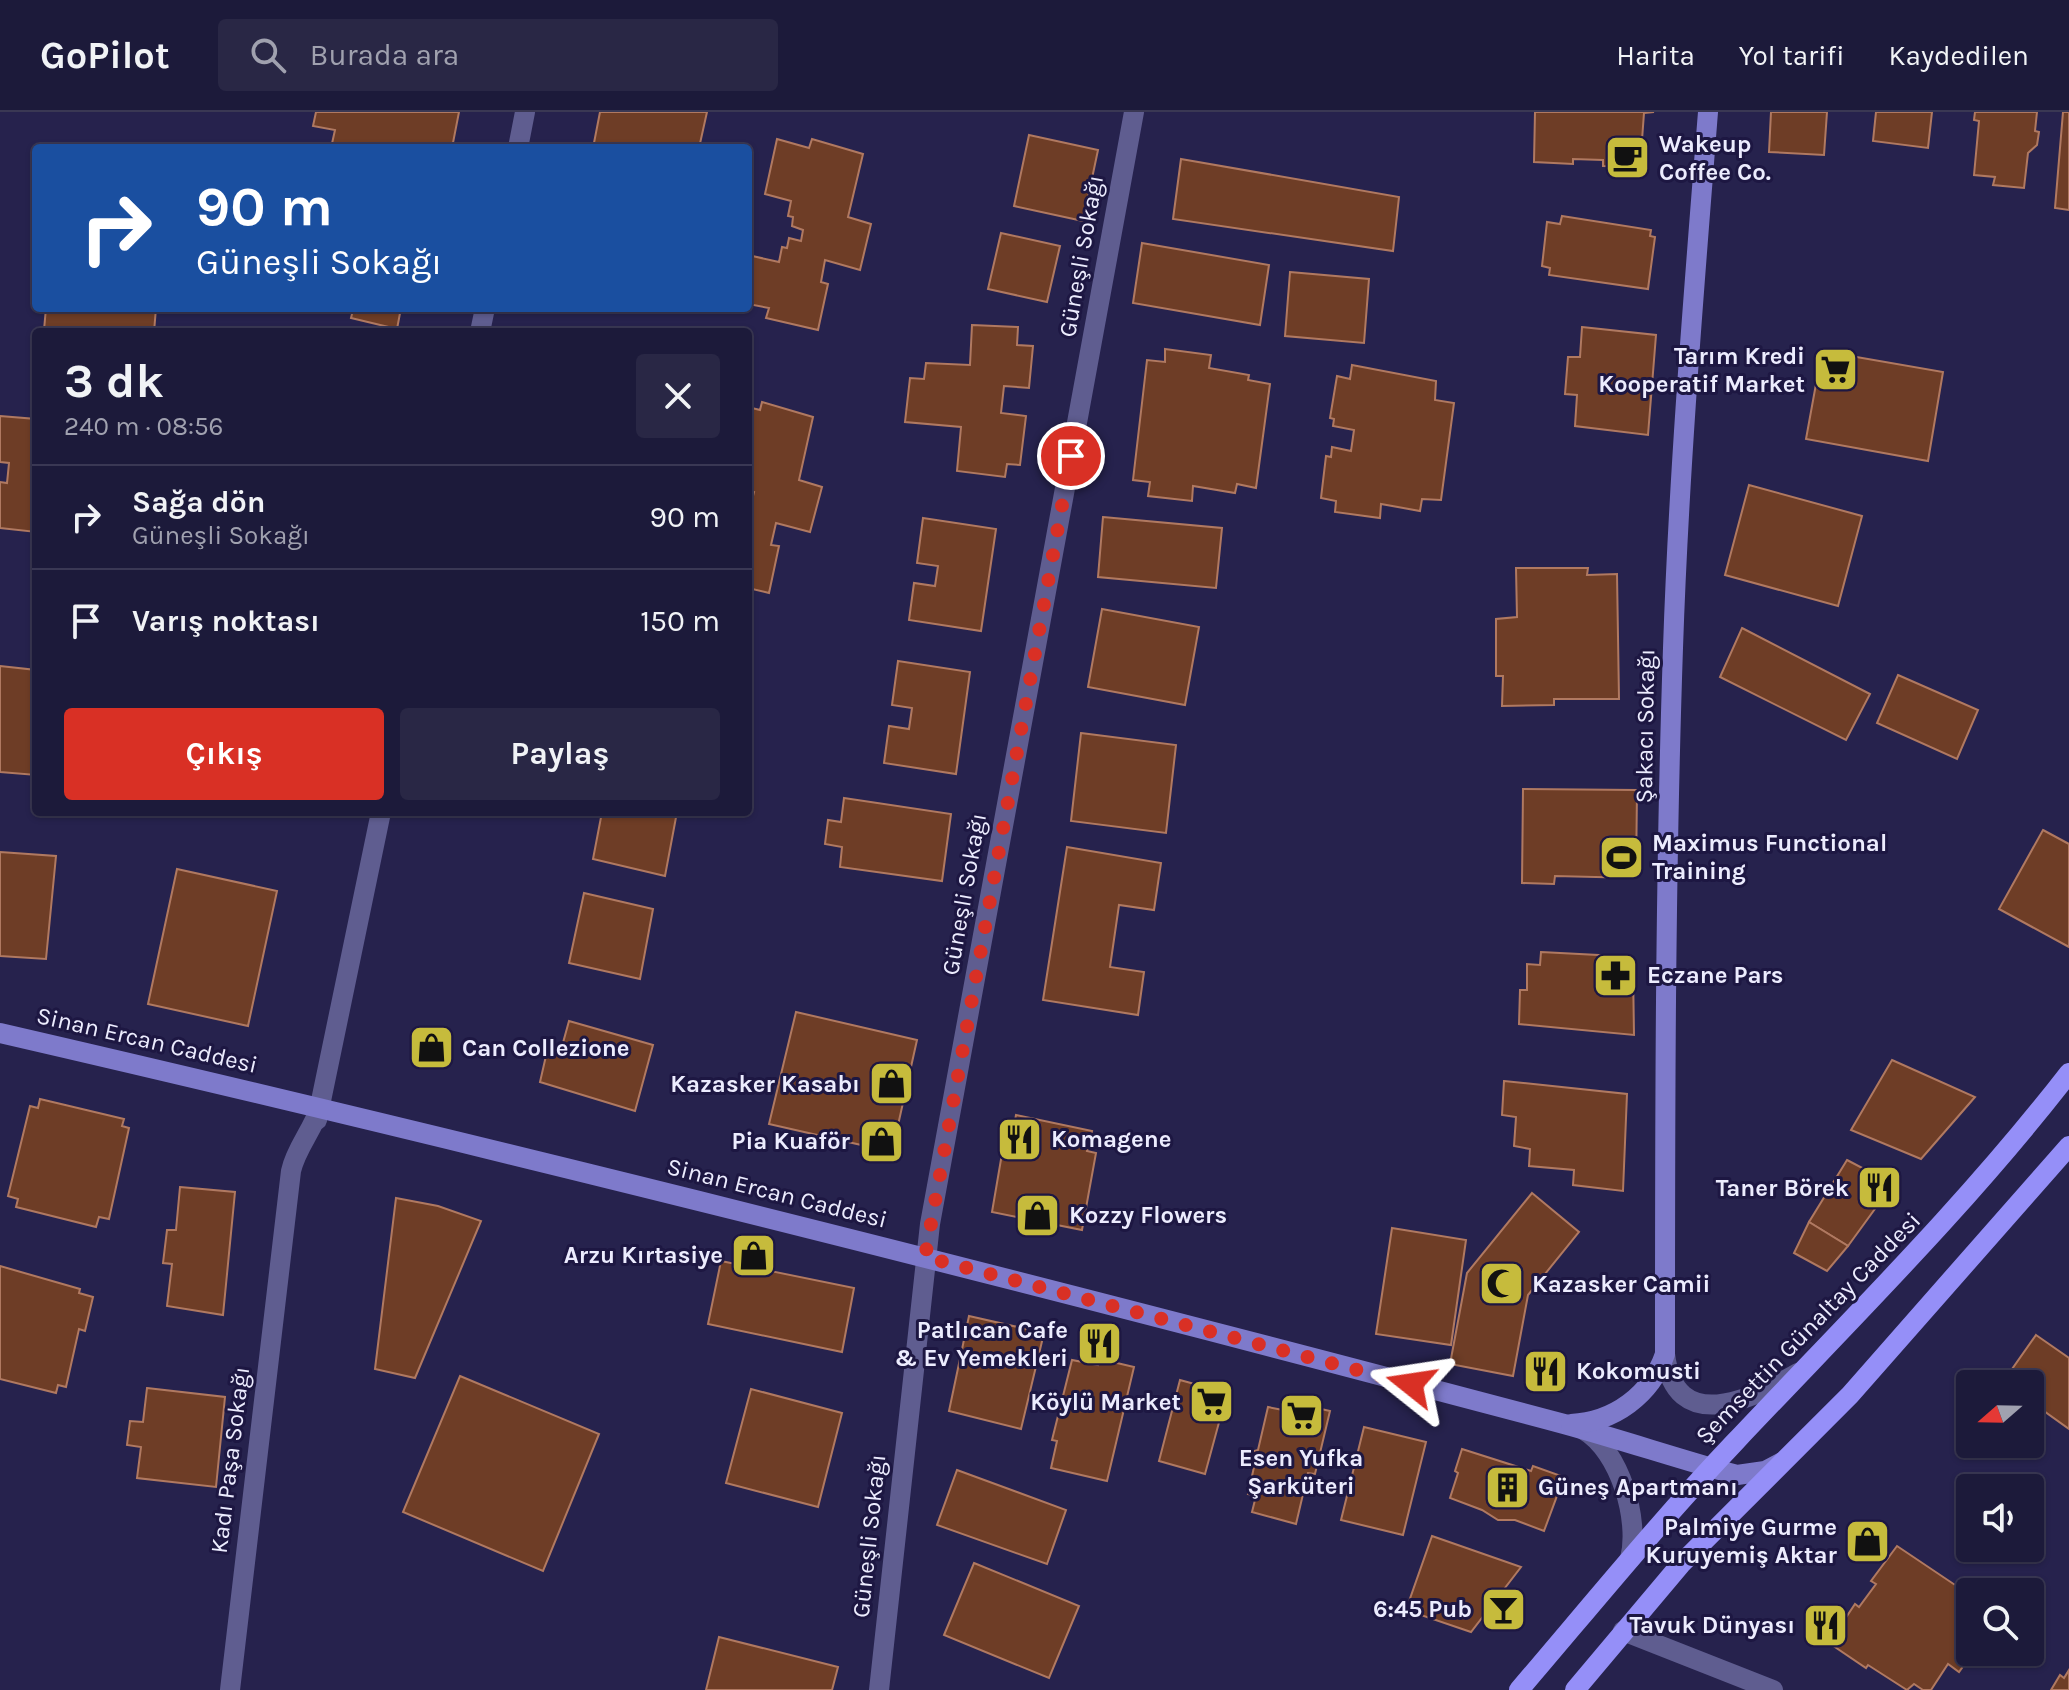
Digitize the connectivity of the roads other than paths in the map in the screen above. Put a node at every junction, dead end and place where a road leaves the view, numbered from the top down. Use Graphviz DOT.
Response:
graph roads {
  1 [pos="525,112"];
  2 [pos="1134,112"];
  3 [pos="1708,112"];
  4 [pos="519,144"];
  5 [pos="380,816"];
  6 [pos="0,1033"];
  7 [pos="2069,1073"];
  8 [pos="320,1107"];
  9 [pos="2069,1146"];
  10 [pos="925,1257"];
  11 [pos="1665,1354"];
  12 [pos="1814,1361"];
  13 [pos="1563,1424"];
  14 [pos="1584,1430"];
  15 [pos="1794,1452"];
  16 [pos="1711,1467"];
  17 [pos="1630,1559"];
  18 [pos="1623,1631"];
  19 [pos="230,1690"];
  20 [pos="879,1690"];
  21 [pos="1519,1690"];
  22 [pos="1575,1690"];
  23 [pos="1773,1690"];
  1 -- 4 [label="street"];
  2 -- 10 [label="street, Güneşli Sokağı"];
  3 -- 11 [label="street, Şakacı Sokağı"];
  5 -- 8 [label="street, Kadı Paşa Sokağı"];
  6 -- 8 [label="street, Sinan Ercan Caddesi"];
  7 -- 12 [label="main road, Şemsettin Günaltay Caddesi"];
  8 -- 10 [label="street, Sinan Ercan Caddesi"];
  8 -- 19 [label="street, Kadı Paşa Sokağı"];
  9 -- 15 [label="main road"];
  10 -- 13 [label="street, Sinan Ercan Caddesi"];
  10 -- 20 [label="street, Güneşli Sokağı"];
  11 -- 12 [label="street"];
  11 -- 13 [label="street"];
  12 -- 16 [label="main road, Şemsettin Günaltay Caddesi"];
  13 -- 14 [label="street, Sinan Ercan Caddesi"];
  14 -- 16 [label="street, Sinan Ercan Caddesi"];
  14 -- 17 [label="street"];
  15 -- 16 [label="street, Sinan Ercan Caddesi"];
  15 -- 18 [label="main road"];
  16 -- 17 [label="main road, Şemsettin Günaltay Caddesi"];
  17 -- 21 [label="main road, Şemsettin Günaltay Caddesi"];
  18 -- 22 [label="main road"];
  18 -- 23 [label="street"];
}
